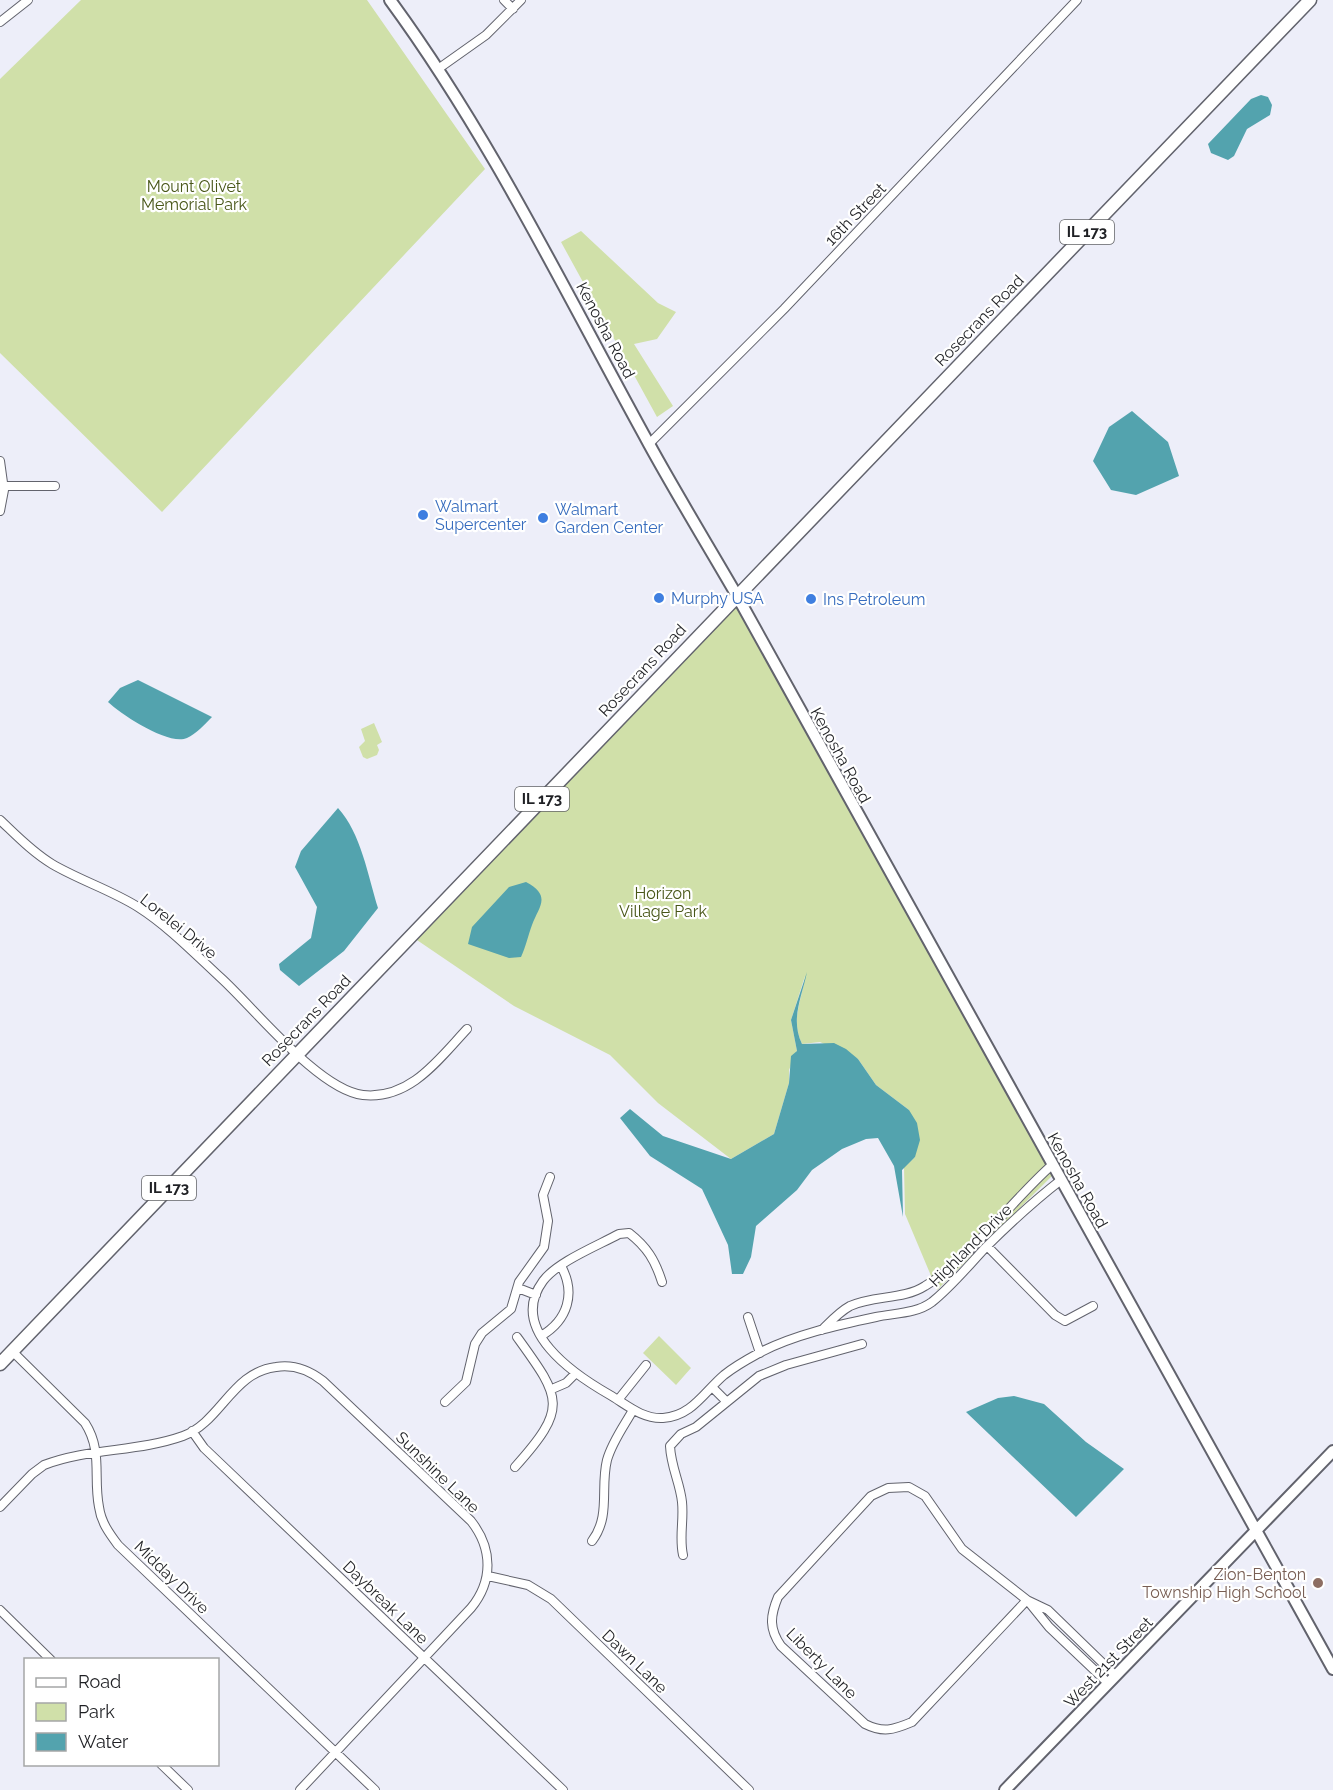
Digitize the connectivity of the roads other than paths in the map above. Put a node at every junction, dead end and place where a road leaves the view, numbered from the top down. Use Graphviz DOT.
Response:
graph roads {
  1 [pos="28,0"];
  2 [pos="390,0"];
  3 [pos="504,0"];
  4 [pos="521,0"];
  5 [pos="1077,0"];
  6 [pos="1310,0"];
  7 [pos="513,9"];
  8 [pos="0,22"];
  9 [pos="438,69"];
  10 [pos="649,444"];
  11 [pos="0,461"];
  12 [pos="4,486"];
  13 [pos="55,486"];
  14 [pos="0,511"];
  15 [pos="736,594"];
  16 [pos="0,820"];
  17 [pos="467,1029"];
  18 [pos="297,1053"];
  19 [pos="1052,1165"];
  20 [pos="550,1177"];
  21 [pos="1060,1180"];
  22 [pos="987,1246"];
  23 [pos="561,1266"];
  24 [pos="662,1282"];
  25 [pos="518,1288"];
  26 [pos="536,1295"];
  27 [pos="1093,1306"];
  28 [pos="748,1317"];
  29 [pos="821,1331"];
  30 [pos="541,1336"];
  31 [pos="517,1337"];
  32 [pos="862,1344"];
  33 [pos="12,1352"];
  34 [pos="760,1353"];
  35 [pos="0,1364"];
  36 [pos="646,1365"];
  37 [pos="575,1374"];
  38 [pos="712,1387"];
  39 [pos="552,1389"];
  40 [pos="618,1400"];
  41 [pos="445,1402"];
  42 [pos="726,1402"];
  43 [pos="633,1410"];
  44 [pos="192,1431"];
  45 [pos="1333,1451"];
  46 [pos="97,1453"];
  47 [pos="515,1467"];
  48 [pos="0,1507"];
  49 [pos="1256,1531"];
  50 [pos="592,1541"];
  51 [pos="683,1555"];
  52 [pos="488,1576"];
  53 [pos="1027,1600"];
  54 [pos="0,1610"];
  55 [pos="50,1658"];
  56 [pos="424,1658"];
  57 [pos="1333,1669"];
  58 [pos="1112,1679"];
  59 [pos="334,1752"];
  60 [pos="163,1766"];
  61 [pos="188,1790"];
  62 [pos="300,1790"];
  63 [pos="375,1790"];
  64 [pos="563,1790"];
  65 [pos="749,1790"];
  66 [pos="1005,1790"];
  1 -- 8 [label="street"];
  2 -- 9 [label="street, Kenosha Road"];
  3 -- 7 [label="street"];
  4 -- 7 [label="street"];
  5 -- 10 [label="street, 16th Street"];
  6 -- 15 [label="main road, Rosecrans Road / IL 173"];
  7 -- 9 [label="street"];
  9 -- 10 [label="street, Kenosha Road"];
  10 -- 15 [label="street, Kenosha Road"];
  11 -- 12 [label="street"];
  12 -- 13 [label="street"];
  12 -- 14 [label="street"];
  15 -- 18 [label="main road, Rosecrans Road / IL 173"];
  15 -- 19 [label="street, Kenosha Road"];
  16 -- 18 [label="street, Lorelei Drive"];
  17 -- 18 [label="street, Lorelei Drive"];
  18 -- 33 [label="main road, Rosecrans Road / IL 173"];
  19 -- 21 [label="street, Kenosha Road"];
  19 -- 29 [label="street, Highland Drive"];
  20 -- 25 [label="street"];
  21 -- 22 [label="street, Highland Drive"];
  21 -- 49 [label="street, Kenosha Road"];
  22 -- 27 [label="street"];
  22 -- 29 [label="street, Highland Drive"];
  23 -- 24 [label="street"];
  23 -- 26 [label="street"];
  23 -- 30 [label="street"];
  25 -- 26 [label="street"];
  25 -- 41 [label="street"];
  26 -- 30 [label="street, Highland Drive"];
  28 -- 34 [label="street"];
  29 -- 34 [label="street, Highland Drive"];
  30 -- 37 [label="street, Highland Drive"];
  31 -- 39 [label="street"];
  32 -- 42 [label="street"];
  33 -- 35 [label="main road, Rosecrans Road / IL 173"];
  33 -- 46 [label="street, Midday Drive"];
  34 -- 38 [label="street, Highland Drive"];
  36 -- 40 [label="street"];
  37 -- 39 [label="street"];
  37 -- 40 [label="street, Highland Drive"];
  38 -- 42 [label="street"];
  38 -- 43 [label="street, Highland Drive"];
  39 -- 47 [label="street"];
  40 -- 43 [label="street, Highland Drive"];
  42 -- 51 [label="street"];
  43 -- 50 [label="street"];
  44 -- 46 [label="street, Sunshine Lane"];
  44 -- 52 [label="street, Sunshine Lane"];
  44 -- 56 [label="street, Daybreak Lane"];
  45 -- 49 [label="street, West 21st Street"];
  46 -- 48 [label="street, Sunshine Lane"];
  46 -- 59 [label="street, Midday Drive"];
  49 -- 57 [label="street, Kenosha Road"];
  49 -- 58 [label="street, West 21st Street"];
  52 -- 56 [label="street"];
  52 -- 65 [label="street, Dawn Lane"];
  53 -- 53 [label="street, Liberty Lane"];
  53 -- 58 [label="street, Liberty Lane"];
  54 -- 55 [label="street"];
  56 -- 59 [label="street"];
  56 -- 64 [label="street, Daybreak Lane"];
  58 -- 66 [label="street, West 21st Street"];
  59 -- 62 [label="street"];
  59 -- 63 [label="street, Midday Drive"];
  60 -- 61 [label="street"];
}
